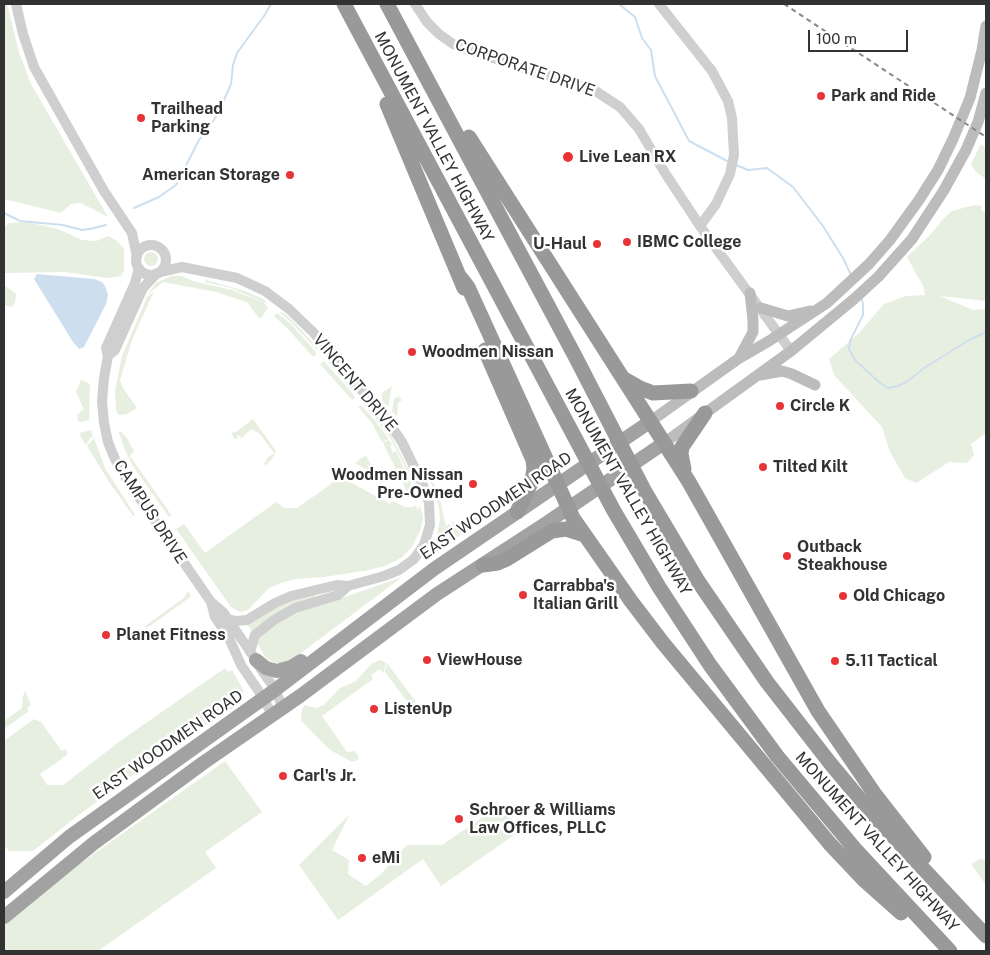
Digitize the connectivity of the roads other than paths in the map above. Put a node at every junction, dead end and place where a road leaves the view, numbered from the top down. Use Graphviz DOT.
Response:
graph roads {
  1 [pos="16,4"];
  2 [pos="344,4"];
  3 [pos="387,4"];
  4 [pos="415,4"];
  5 [pos="659,4"];
  6 [pos="354,24"];
  7 [pos="986,26"];
  8 [pos="986,93"];
  9 [pos="700,226"];
  10 [pos="132,233"];
  11 [pos="150,245"];
  12 [pos="165,255"];
  13 [pos="136,257"];
  14 [pos="182,267"];
  15 [pos="139,268"];
  16 [pos="158,273"];
  17 [pos="461,278"];
  18 [pos="750,292"];
  19 [pos="761,308"];
  20 [pos="816,309"];
  21 [pos="780,334"];
  22 [pos="791,351"];
  23 [pos="108,356"];
  24 [pos="738,359"];
  25 [pos="756,376"];
  26 [pos="624,379"];
  27 [pos="815,385"];
  28 [pos="691,391"];
  29 [pos="705,413"];
  30 [pos="651,421"];
  31 [pos="664,443"];
  32 [pos="689,482"];
  33 [pos="557,485"];
  34 [pos="568,508"];
  35 [pos="516,512"];
  36 [pos="585,536"];
  37 [pos="483,565"];
  38 [pos="348,586"];
  39 [pos="211,602"];
  40 [pos="228,619"];
  41 [pos="366,619"];
  42 [pos="253,656"];
  43 [pos="269,694"];
  44 [pos="278,711"];
  45 [pos="20,879"];
  46 [pos="4,892"];
  47 [pos="4,906"];
  48 [pos="4,917"];
  49 [pos="973,921"];
  50 [pos="986,936"];
  51 [pos="950,951"];
  1 -- 10 [label="street"];
  2 -- 6 [label="highway, MONUMENT VALLEY HIGHWAY"];
  3 -- 26 [label="highway"];
  3 -- 49 [label="highway, MONUMENT VALLEY HIGHWAY"];
  4 -- 9 [label="street, CORPORATE DRIVE"];
  5 -- 9 [label="street"];
  6 -- 17 [label="highway"];
  6 -- 51 [label="highway, MONUMENT VALLEY HIGHWAY"];
  7 -- 20 [label="main road, EAST WOODMEN ROAD"];
  8 -- 22 [label="main road"];
  9 -- 18 [label="street, CORPORATE DRIVE"];
  10 -- 11 [label="street"];
  10 -- 13 [label="street"];
  11 -- 12 [label="street"];
  11 -- 13 [label="street"];
  12 -- 14 [label="street, VINCENT DRIVE"];
  12 -- 16 [label="street"];
  13 -- 15 [label="street"];
  14 -- 16 [label="street, VINCENT DRIVE"];
  14 -- 38 [label="street, VINCENT DRIVE"];
  15 -- 16 [label="street"];
  15 -- 23 [label="street, CAMPUS DRIVE"];
  16 -- 23 [label="street, CAMPUS DRIVE"];
  17 -- 33 [label="highway"];
  17 -- 35 [label="highway"];
  18 -- 19 [label="street, CORPORATE DRIVE"];
  18 -- 24 [label="main road"];
  19 -- 20 [label="main road"];
  19 -- 21 [label="street, CORPORATE DRIVE"];
  20 -- 21 [label="main road, EAST WOODMEN ROAD"];
  21 -- 22 [label="street, CORPORATE DRIVE"];
  21 -- 24 [label="main road, EAST WOODMEN ROAD"];
  22 -- 25 [label="main road"];
  23 -- 39 [label="street, CAMPUS DRIVE"];
  24 -- 28 [label="main road, EAST WOODMEN ROAD"];
  25 -- 27 [label="main road"];
  25 -- 29 [label="main road"];
  26 -- 28 [label="highway"];
  26 -- 30 [label="highway"];
  28 -- 30 [label="main road, EAST WOODMEN ROAD"];
  29 -- 31 [label="main road"];
  29 -- 32 [label="highway"];
  30 -- 31 [label="highway"];
  30 -- 33 [label="highway, EAST WOODMEN ROAD"];
  31 -- 32 [label="highway"];
  31 -- 34 [label="highway"];
  32 -- 49 [label="highway"];
  33 -- 34 [label="highway"];
  33 -- 35 [label="highway, EAST WOODMEN ROAD"];
  34 -- 36 [label="highway"];
  34 -- 37 [label="highway"];
  35 -- 41 [label="highway, EAST WOODMEN ROAD"];
  36 -- 37 [label="highway"];
  36 -- 51 [label="highway"];
  37 -- 44 [label="highway"];
  38 -- 40 [label="street, VINCENT DRIVE"];
  38 -- 42 [label="street, VINCENT DRIVE"];
  39 -- 40 [label="street, CAMPUS DRIVE"];
  39 -- 43 [label="street, CAMPUS DRIVE"];
  40 -- 42 [label="street, CAMPUS DRIVE"];
  41 -- 42 [label="highway"];
  41 -- 43 [label="highway, EAST WOODMEN ROAD"];
  42 -- 43 [label="street, CAMPUS DRIVE"];
  43 -- 44 [label="street, CAMPUS DRIVE"];
  43 -- 45 [label="highway, EAST WOODMEN ROAD"];
  44 -- 48 [label="highway"];
  45 -- 46 [label="highway, EAST WOODMEN ROAD"];
  45 -- 47 [label="highway"];
  49 -- 50 [label="highway, MONUMENT VALLEY HIGHWAY"];
}
